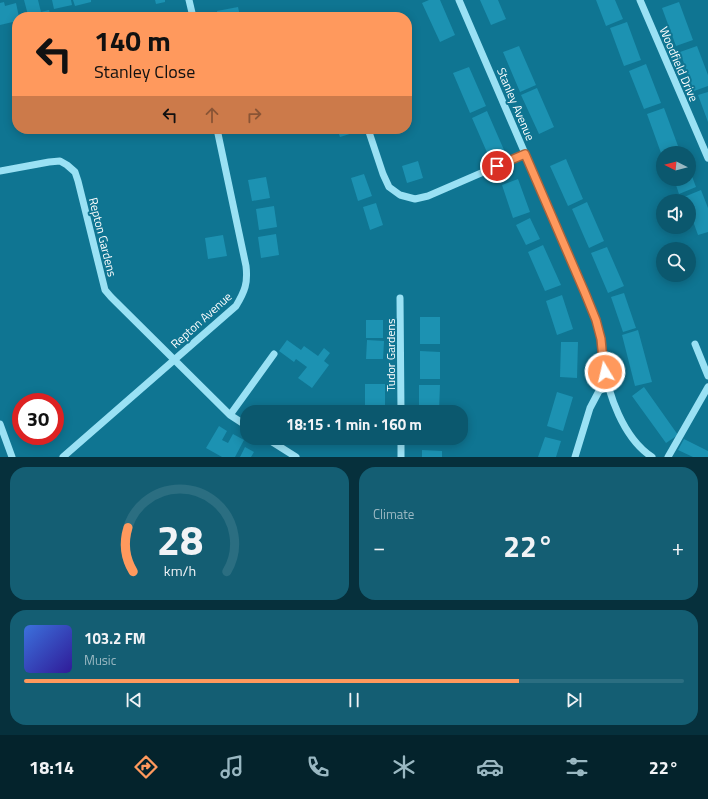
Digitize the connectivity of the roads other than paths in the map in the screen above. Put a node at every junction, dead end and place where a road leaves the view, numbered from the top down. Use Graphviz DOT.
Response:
graph roads {
  1 [pos="189,0"];
  2 [pos="459,0"];
  3 [pos="640,0"];
  4 [pos="191,12"];
  5 [pos="218,134"];
  6 [pos="370,134"];
  7 [pos="525,154"];
  8 [pos="708,158"];
  9 [pos="0,171"];
  10 [pos="400,298"];
  11 [pos="695,344"];
  12 [pos="274,354"];
  13 [pos="174,360"];
  14 [pos="708,376"];
  15 [pos="608,385"];
  16 [pos="708,387"];
  17 [pos="401,405"];
  18 [pos="230,416"];
  19 [pos="240,422"];
  20 [pos="0,424"];
  21 [pos="277,445"];
  22 [pos="401,445"];
  23 [pos="12,457"];
  24 [pos="63,457"];
  25 [pos="296,457"];
  26 [pos="401,457"];
  27 [pos="575,457"];
  28 [pos="652,457"];
  29 [pos="668,457"];
  1 -- 4 [label="street"];
  2 -- 7 [label="street, Stanley Avenue"];
  3 -- 8 [label="street, Woodfield Drive"];
  5 -- 13 [label="street, Repton Avenue"];
  6 -- 7 [label="street"];
  7 -- 15 [label="street, Stanley Avenue"];
  9 -- 13 [label="street, Repton Gardens"];
  10 -- 17 [label="street, Tudor Gardens"];
  11 -- 14 [label="street"];
  12 -- 18 [label="street"];
  13 -- 18 [label="street, Repton Gardens"];
  13 -- 24 [label="street, Repton Avenue"];
  15 -- 27 [label="street"];
  15 -- 28 [label="street, Stanley Avenue"];
  16 -- 29 [label="street"];
  18 -- 19 [label="street, Repton Gardens"];
  20 -- 23 [label="street"];
  21 -- 25 [label="street"];
  22 -- 26 [label="street"];
}
